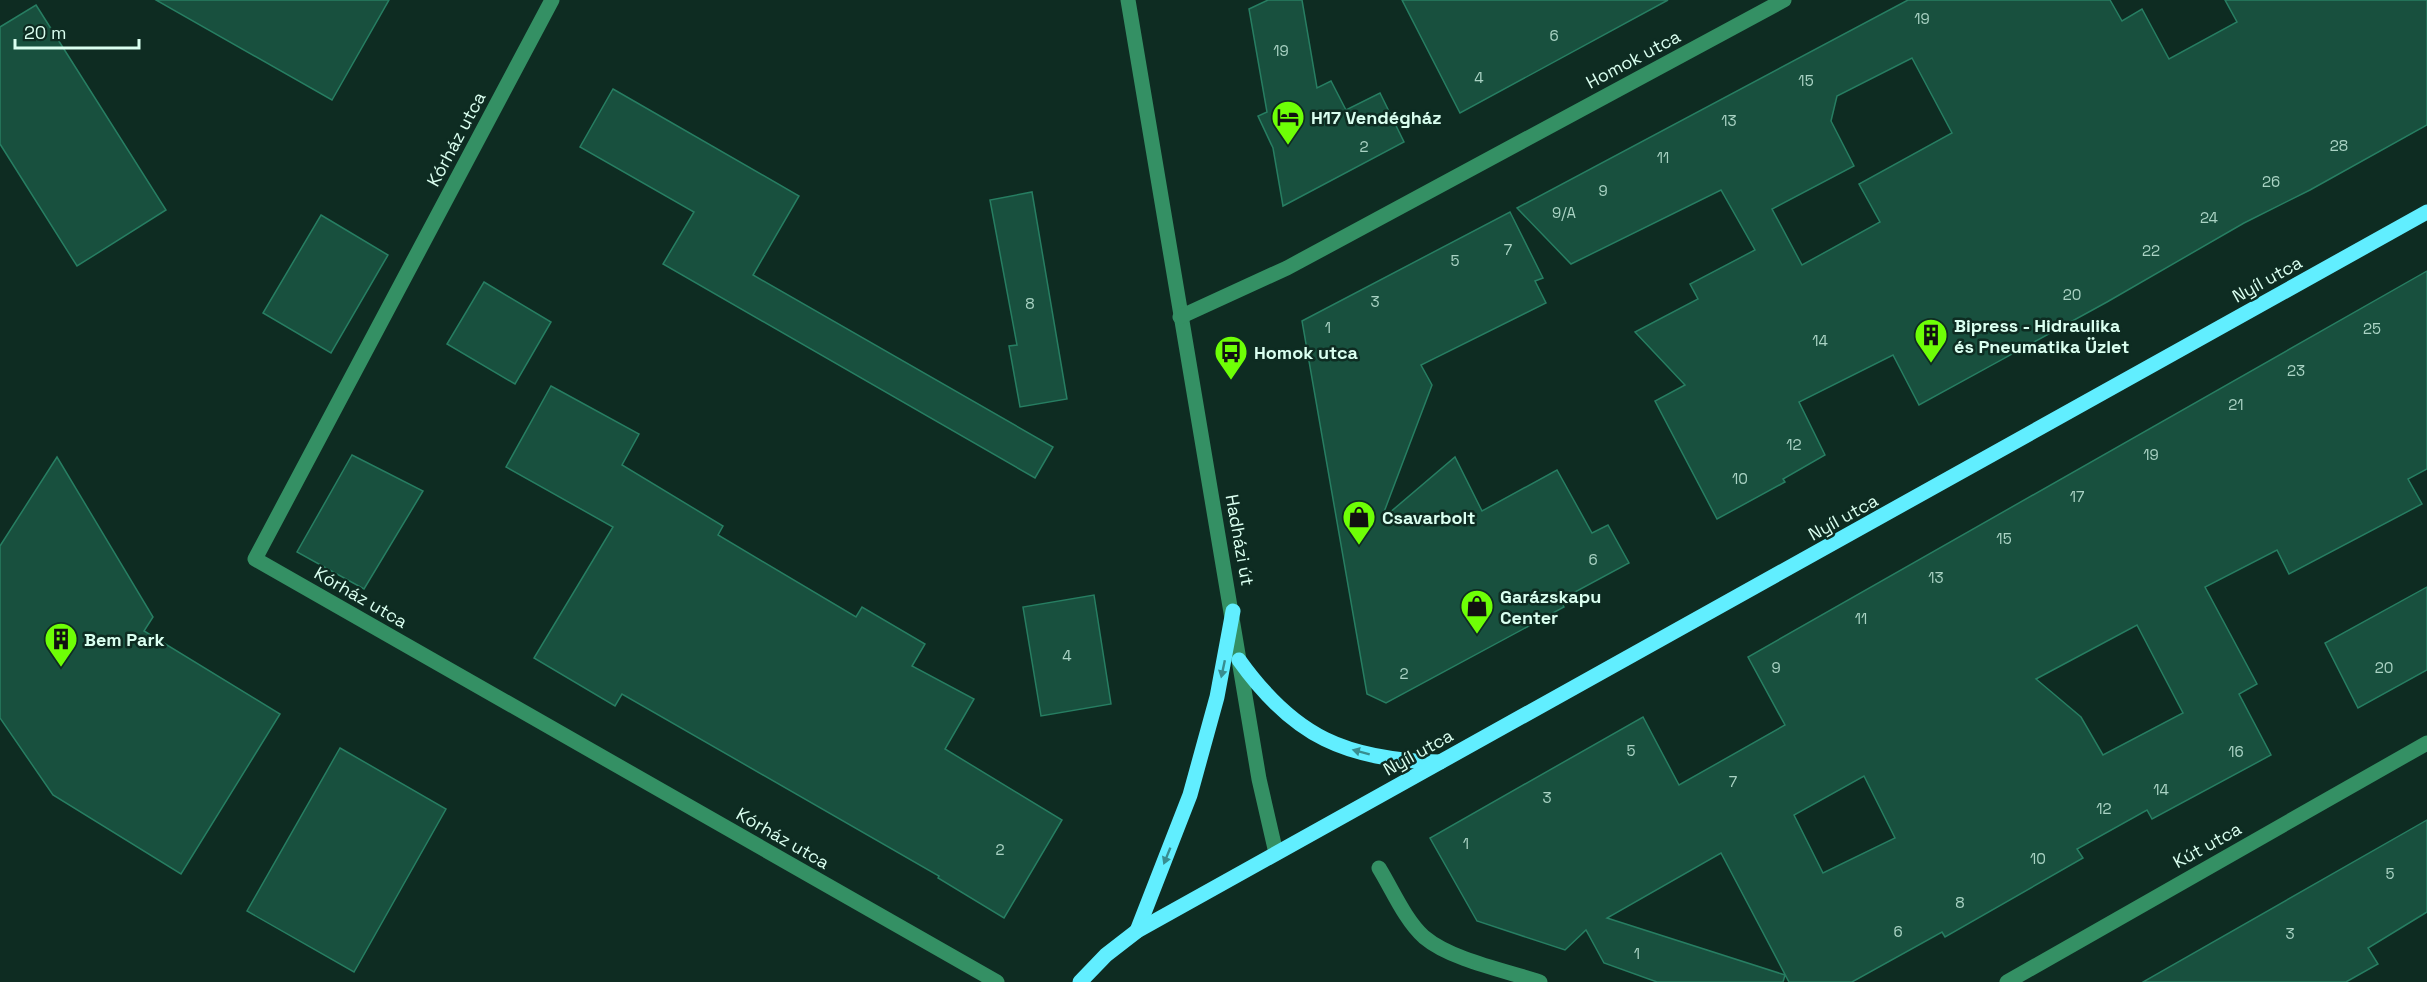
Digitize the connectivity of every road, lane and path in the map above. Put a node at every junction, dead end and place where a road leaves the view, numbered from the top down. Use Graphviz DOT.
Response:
graph roads {
  1 [pos="552,0"];
  2 [pos="1128,0"];
  3 [pos="1784,0"];
  4 [pos="2427,212"];
  5 [pos="1180,317"];
  6 [pos="1233,611"];
  7 [pos="1239,660"];
  8 [pos="2427,743"];
  9 [pos="1440,762"];
  10 [pos="1276,852"];
  11 [pos="1379,868"];
  12 [pos="1137,931"];
  13 [pos="997,982"];
  14 [pos="1080,982"];
  15 [pos="1540,982"];
  16 [pos="2007,982"];
  1 -- 13 [label="street, Kórház utca"];
  2 -- 5 [label="street, Hadházi út"];
  3 -- 5 [label="street, Homok utca"];
  4 -- 9 [label="main road, Nyíl utca"];
  5 -- 6 [label="street, Hadházi út"];
  6 -- 7 [label="street, Hadházi út"];
  6 -- 12 [label="main road, one-way"];
  9 -- 7 [label="main road, one-way"];
  7 -- 10 [label="street, Hadházi út"];
  8 -- 16 [label="street, Kút utca"];
  9 -- 10 [label="main road, Nyíl utca"];
  10 -- 12 [label="main road"];
  11 -- 15 [label="street"];
  12 -- 14 [label="main road"];
}
